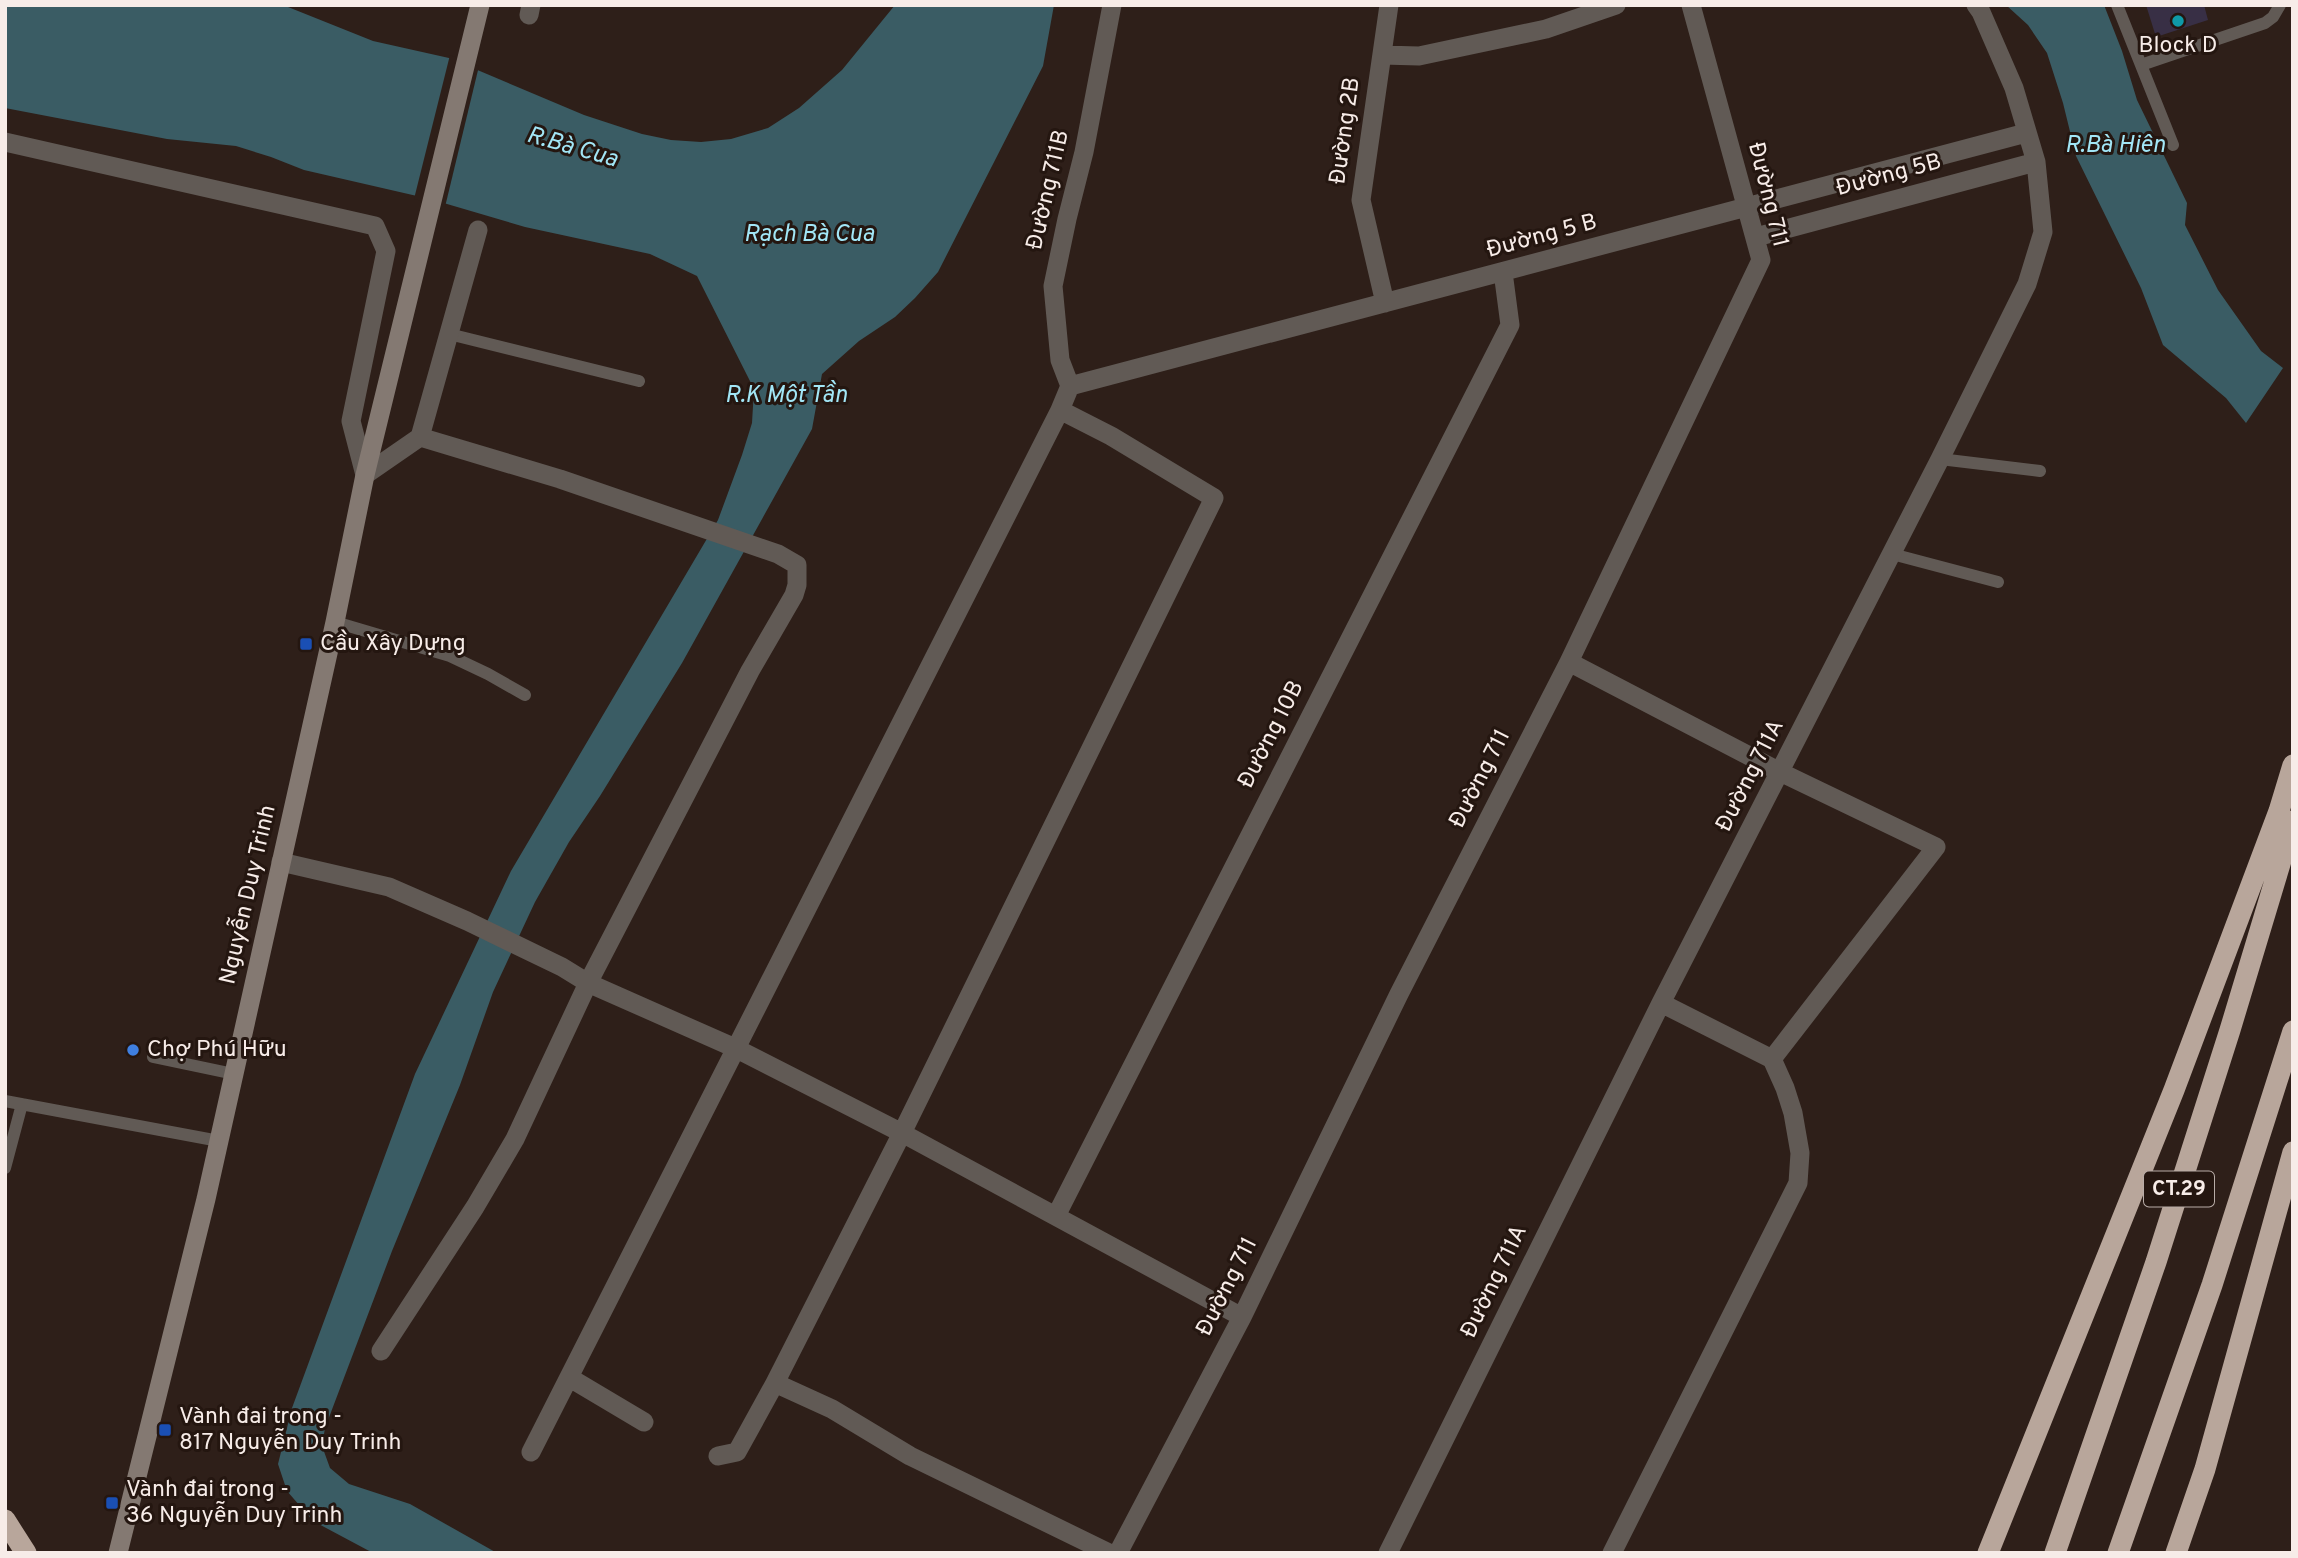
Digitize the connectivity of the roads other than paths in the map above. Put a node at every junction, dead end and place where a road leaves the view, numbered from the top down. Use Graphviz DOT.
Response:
graph roads {
  1 [pos="480,5"];
  2 [pos="1112,5"];
  3 [pos="1389,5"];
  4 [pos="1616,5"];
  5 [pos="1691,5"];
  6 [pos="1976,5"];
  7 [pos="2117,5"];
  8 [pos="2280,5"];
  9 [pos="1382,55"];
  10 [pos="2141,65"];
  11 [pos="2026,133"];
  12 [pos="5,142"];
  13 [pos="2173,145"];
  14 [pos="2036,162"];
  15 [pos="1746,207"];
  16 [pos="478,230"];
  17 [pos="1756,237"];
  18 [pos="1503,272"];
  19 [pos="1385,303"];
  20 [pos="449,334"];
  21 [pos="639,381"];
  22 [pos="1070,386"];
  23 [pos="1060,410"];
  24 [pos="420,437"];
  25 [pos="1940,459"];
  26 [pos="2040,471"];
  27 [pos="365,475"];
  28 [pos="1892,554"];
  29 [pos="1998,582"];
  30 [pos="335,622"];
  31 [pos="1569,662"];
  32 [pos="524,695"];
  33 [pos="2293,765"];
  34 [pos="1780,772"];
  35 [pos="2293,821"];
  36 [pos="281,862"];
  37 [pos="588,983"];
  38 [pos="1661,1003"];
  39 [pos="2293,1031"];
  40 [pos="735,1048"];
  41 [pos="153,1057"];
  42 [pos="1772,1059"];
  43 [pos="234,1074"];
  44 [pos="5,1101"];
  45 [pos="22,1104"];
  46 [pos="902,1133"];
  47 [pos="219,1141"];
  48 [pos="2293,1152"];
  49 [pos="5,1168"];
  50 [pos="1056,1216"];
  51 [pos="1242,1317"];
  52 [pos="381,1350"];
  53 [pos="570,1378"];
  54 [pos="775,1383"];
  55 [pos="644,1422"];
  56 [pos="531,1452"];
  57 [pos="719,1456"];
  58 [pos="5,1520"];
  59 [pos="26,1553"];
  60 [pos="118,1553"];
  61 [pos="1109,1553"];
  62 [pos="1118,1553"];
  63 [pos="1388,1553"];
  64 [pos="1612,1553"];
  65 [pos="1988,1553"];
  66 [pos="2055,1553"];
  67 [pos="2118,1553"];
  68 [pos="2176,1553"];
  1 -- 27 [label="main road, Nguyễn Duy Trinh"];
  2 -- 22 [label="street, Đường 711B"];
  3 -- 9 [label="street, Đường 2B"];
  4 -- 9 [label="street"];
  5 -- 15 [label="street, Đường 711"];
  6 -- 11 [label="street, Đường 711A"];
  7 -- 10 [label="lane"];
  8 -- 10 [label="lane"];
  9 -- 19 [label="street, Đường 2B"];
  10 -- 13 [label="lane"];
  11 -- 14 [label="street, Đường 711A"];
  11 -- 15 [label="street, Đường 5 B"];
  12 -- 27 [label="street"];
  14 -- 17 [label="street, Đường 5B"];
  14 -- 25 [label="street, Đường 711A"];
  15 -- 17 [label="street, Đường 711"];
  15 -- 18 [label="street, Đường 5 B"];
  16 -- 20 [label="street"];
  17 -- 31 [label="street, Đường 711"];
  18 -- 19 [label="street, Đường 5 B"];
  18 -- 50 [label="street, Đường 10B"];
  19 -- 22 [label="street, Đường 5 B"];
  20 -- 21 [label="lane"];
  20 -- 24 [label="street"];
  22 -- 23 [label="street"];
  23 -- 40 [label="street"];
  23 -- 46 [label="street"];
  24 -- 27 [label="street"];
  24 -- 37 [label="street"];
  25 -- 26 [label="lane"];
  25 -- 28 [label="street, Đường 711A"];
  27 -- 30 [label="main road, Nguyễn Duy Trinh"];
  28 -- 29 [label="lane"];
  28 -- 34 [label="street, Đường 711A"];
  30 -- 32 [label="lane"];
  30 -- 36 [label="main road, Nguyễn Duy Trinh"];
  31 -- 34 [label="street"];
  31 -- 51 [label="street, Đường 711"];
  33 -- 65 [label="highway"];
  34 -- 38 [label="street, Đường 711A"];
  34 -- 42 [label="street"];
  35 -- 66 [label="highway, CT.29"];
  36 -- 37 [label="street"];
  36 -- 43 [label="main road, Nguyễn Duy Trinh"];
  37 -- 40 [label="street"];
  37 -- 52 [label="street"];
  38 -- 42 [label="street"];
  38 -- 63 [label="street, Đường 711A"];
  39 -- 67 [label="highway, CT.29"];
  40 -- 46 [label="street"];
  40 -- 53 [label="street"];
  41 -- 43 [label="lane"];
  42 -- 64 [label="street"];
  43 -- 47 [label="main road, Nguyễn Duy Trinh"];
  44 -- 45 [label="lane"];
  45 -- 47 [label="lane"];
  45 -- 49 [label="lane"];
  46 -- 50 [label="street"];
  46 -- 54 [label="street"];
  47 -- 60 [label="main road, Nguyễn Duy Trinh"];
  48 -- 68 [label="highway"];
  50 -- 51 [label="street"];
  51 -- 62 [label="street, Đường 711"];
  53 -- 55 [label="street"];
  53 -- 56 [label="street"];
  54 -- 57 [label="street"];
  54 -- 61 [label="street"];
  58 -- 59 [label="highway"];
}
